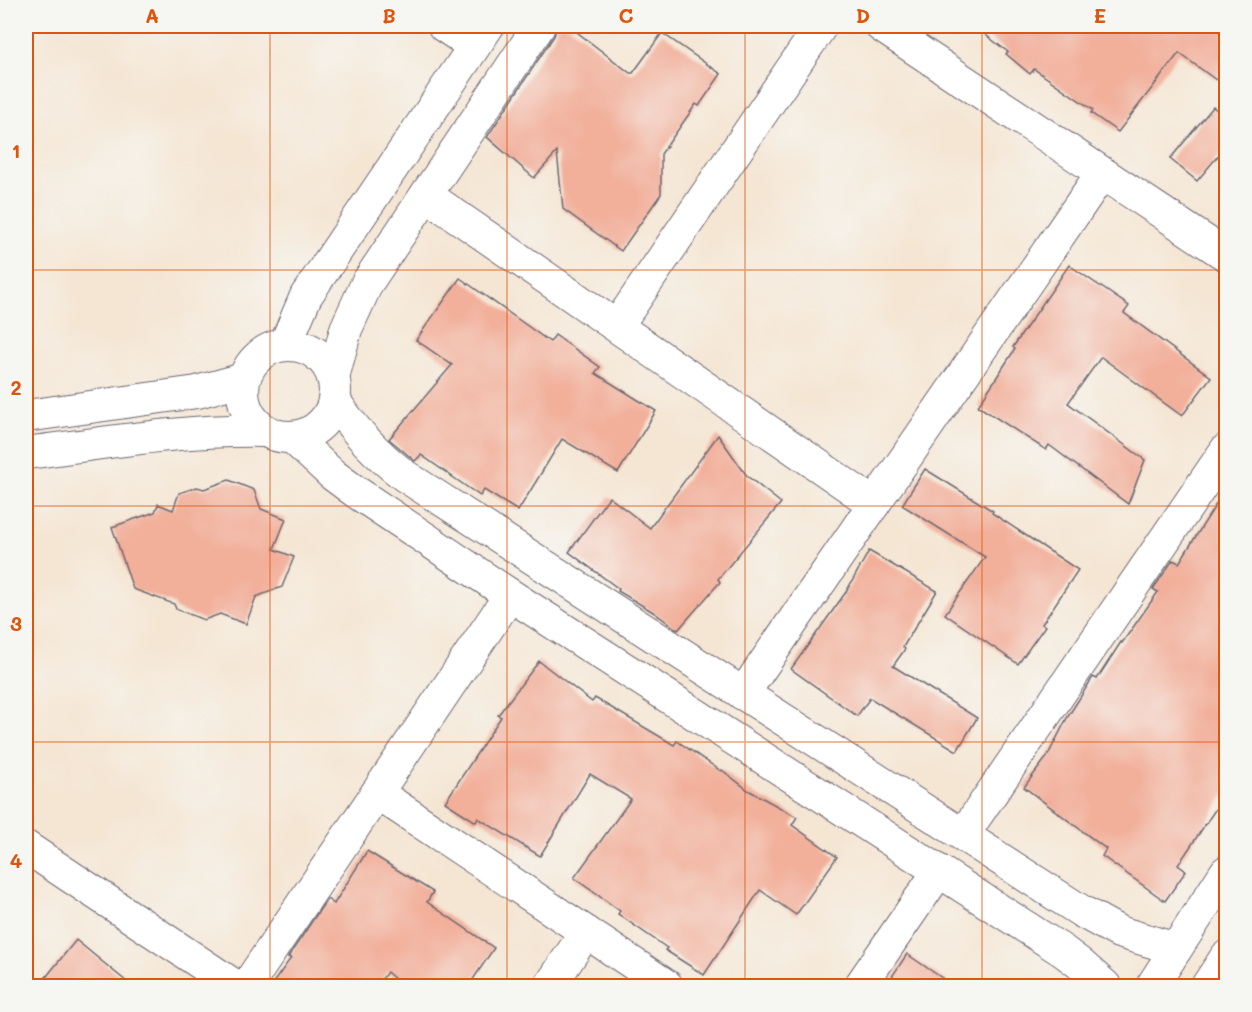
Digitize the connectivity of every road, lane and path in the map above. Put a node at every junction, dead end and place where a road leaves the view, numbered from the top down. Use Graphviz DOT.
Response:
graph roads {
  1 [pos="444,26"];
  2 [pos="539,26"];
  3 [pos="821,26"];
  4 [pos="881,26"];
  5 [pos="481,36"];
  6 [pos="1102,172"];
  7 [pos="426,195"];
  8 [pos="1227,255"];
  9 [pos="617,326"];
  10 [pos="285,345"];
  11 [pos="244,379"];
  12 [pos="334,389"];
  13 [pos="26,416"];
  14 [pos="279,434"];
  15 [pos="1227,450"];
  16 [pos="26,453"];
  17 [pos="874,504"];
  18 [pos="510,595"];
  19 [pos="743,694"];
  20 [pos="377,793"];
  21 [pos="963,835"];
  22 [pos="26,847"];
  23 [pos="939,871"];
  24 [pos="1227,872"];
  25 [pos="586,932"];
  26 [pos="1176,950"];
  27 [pos="1227,957"];
  28 [pos="235,987"];
  29 [pos="247,987"];
  30 [pos="550,987"];
  31 [pos="668,987"];
  32 [pos="860,987"];
  33 [pos="1105,987"];
  34 [pos="1152,987"];
  35 [pos="1207,987"];
  1 -- 5 [label="street"];
  2 -- 7 [label="street"];
  3 -- 9 [label="street"];
  4 -- 6 [label="street"];
  5 -- 10 [label="street"];
  6 -- 8 [label="street"];
  6 -- 17 [label="street"];
  7 -- 9 [label="street"];
  7 -- 12 [label="street"];
  9 -- 17 [label="street"];
  10 -- 11 [label="street"];
  10 -- 12 [label="street"];
  11 -- 13 [label="street"];
  11 -- 14 [label="street"];
  12 -- 14 [label="street"];
  12 -- 19 [label="street"];
  14 -- 16 [label="street"];
  14 -- 18 [label="street"];
  15 -- 21 [label="street"];
  17 -- 19 [label="street"];
  18 -- 20 [label="street"];
  18 -- 23 [label="street"];
  19 -- 21 [label="street"];
  20 -- 25 [label="street"];
  20 -- 29 [label="street"];
  21 -- 26 [label="street"];
  22 -- 28 [label="street"];
  23 -- 32 [label="street"];
  23 -- 33 [label="street"];
  24 -- 26 [label="street"];
  25 -- 30 [label="street"];
  25 -- 31 [label="street"];
  26 -- 34 [label="street"];
  27 -- 35 [label="street"];
}
